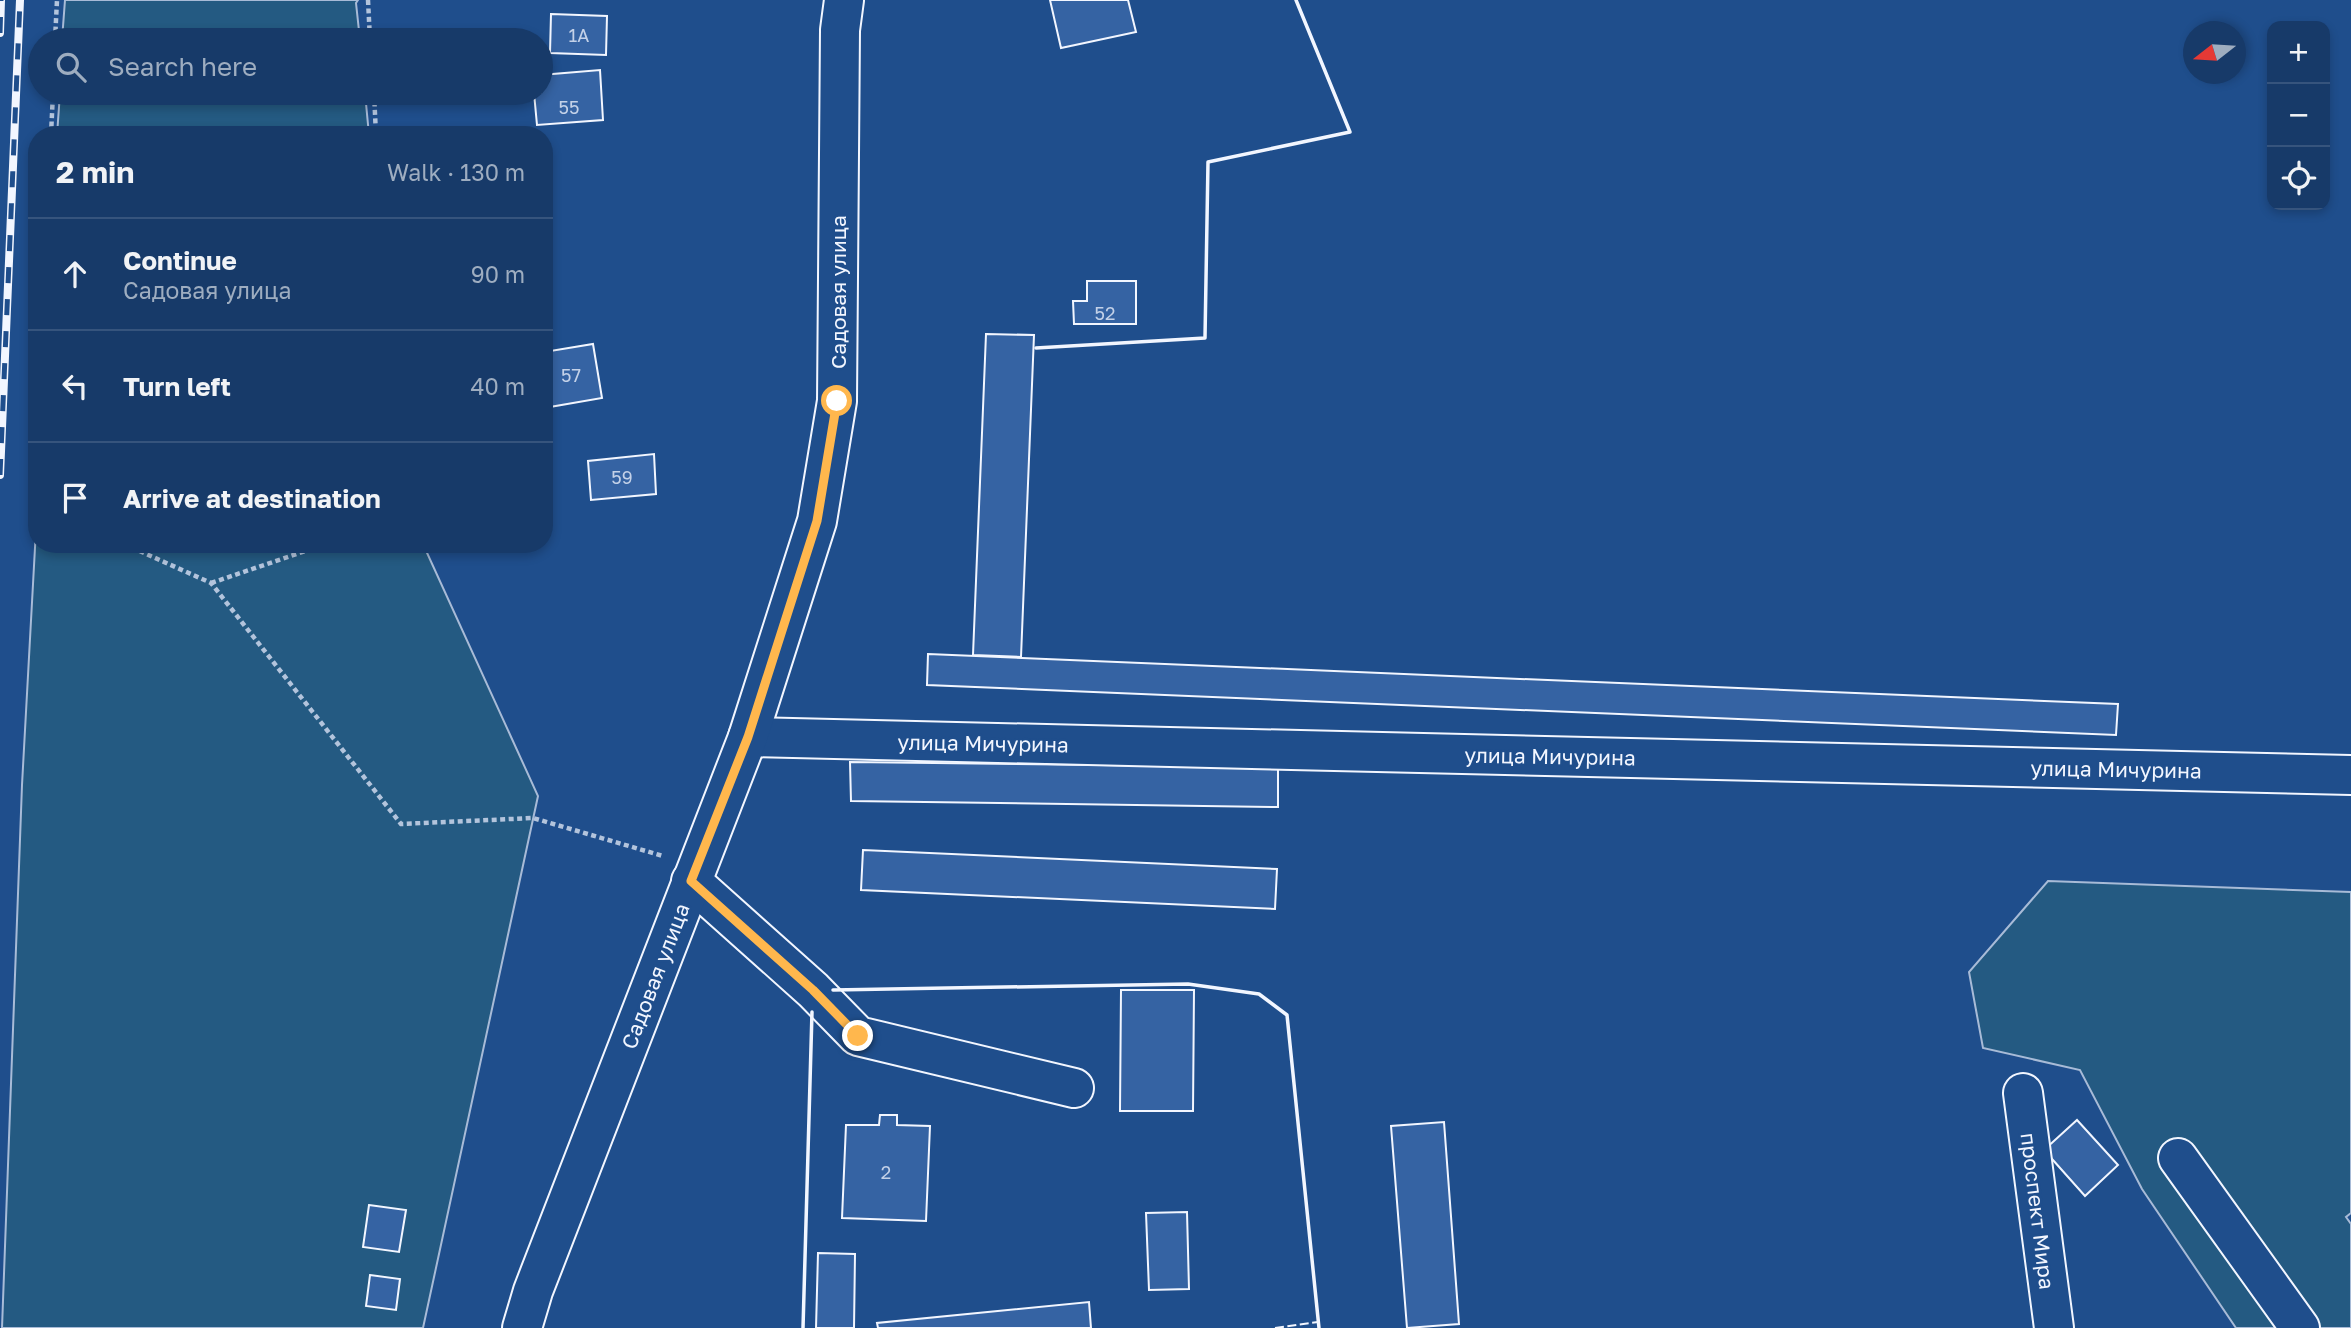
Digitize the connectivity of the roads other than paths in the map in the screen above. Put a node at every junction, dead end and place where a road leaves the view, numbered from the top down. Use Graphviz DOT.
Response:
graph roads {
  1 [pos="844,0"];
  2 [pos="748,737"];
  3 [pos="2351,775"];
  4 [pos="694,874"];
  5 [pos="1074,1088"];
  6 [pos="2023,1093"];
  7 [pos="2178,1157"];
  8 [pos="522,1328"];
  9 [pos="2054,1328"];
  10 [pos="2300,1328"];
  1 -- 2 [label="street, Садовая улица"];
  2 -- 3 [label="street, улица Мичурина"];
  2 -- 4 [label="street, Садовая улица"];
  4 -- 5 [label="street"];
  4 -- 8 [label="street, Садовая улица"];
  6 -- 9 [label="street, проспект Мира"];
  7 -- 10 [label="street"];
}
